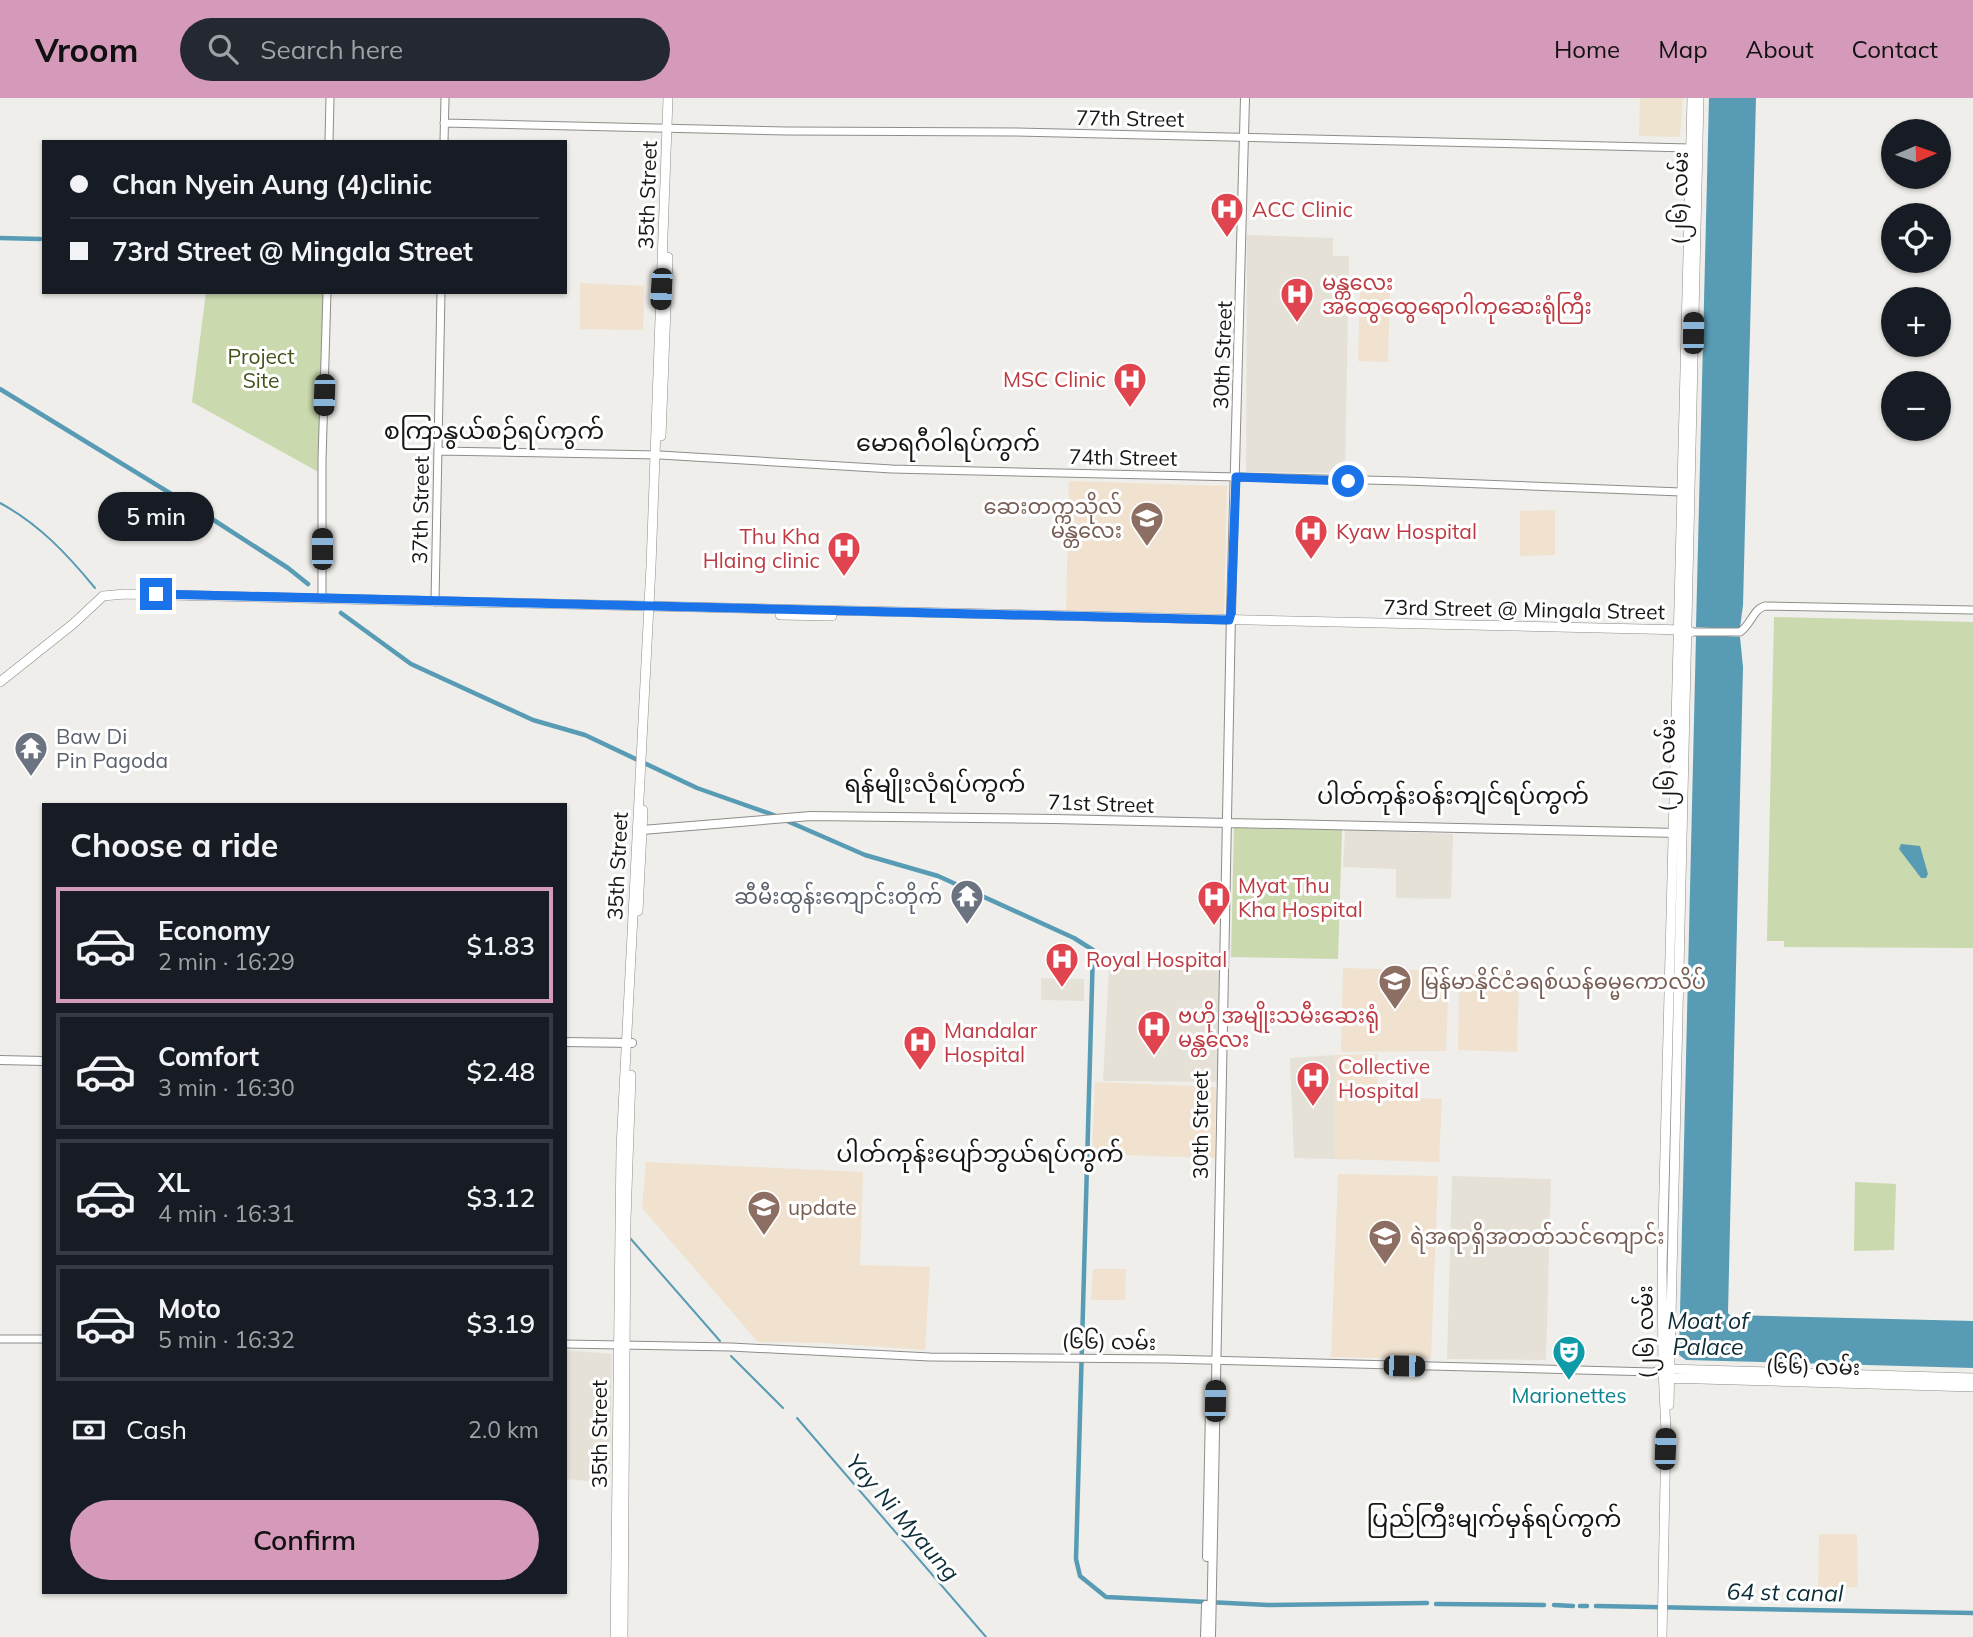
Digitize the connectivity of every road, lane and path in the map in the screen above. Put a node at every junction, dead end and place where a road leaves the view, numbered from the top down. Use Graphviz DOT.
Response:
graph roads {
  1 [pos="330,98"];
  2 [pos="445,98"];
  3 [pos="671,98"];
  4 [pos="1245,98"];
  5 [pos="1692,98"];
  6 [pos="1699,98"];
  7 [pos="444,123"];
  8 [pos="670,128"];
  9 [pos="1244,138"];
  10 [pos="329,140"];
  11 [pos="444,140"];
  12 [pos="1690,148"];
  13 [pos="327,294"];
  14 [pos="441,294"];
  15 [pos="438,451"];
  16 [pos="658,455"];
  17 [pos="1236,477"];
  18 [pos="1681,492"];
  19 [pos="156,597"];
  20 [pos="323,598"];
  21 [pos="435,602"];
  22 [pos="651,610"];
  23 [pos="1973,610"];
  24 [pos="1231,621"];
  25 [pos="1686,632"];
  26 [pos="0,682"];
  27 [pos="641,795"];
  28 [pos="1226,824"];
  29 [pos="642,830"];
  30 [pos="1677,833"];
  31 [pos="567,1042"];
  32 [pos="629,1043"];
  33 [pos="0,1060"];
  34 [pos="42,1061"];
  35 [pos="0,1339"];
  36 [pos="42,1339"];
  37 [pos="567,1344"];
  38 [pos="621,1346"];
  39 [pos="1214,1360"];
  40 [pos="1664,1373"];
  41 [pos="1973,1378"];
  42 [pos="1973,1387"];
  43 [pos="1209,1602"];
  44 [pos="615,1637"];
  45 [pos="623,1637"];
  46 [pos="1205,1637"];
  47 [pos="1211,1637"];
  48 [pos="1662,1637"];
  1 -- 10 [label="street"];
  2 -- 7 [label="street"];
  3 -- 8 [label="main road, 35th Street"];
  4 -- 9 [label="main road, 30th Street"];
  5 -- 12 [label="main road, (၂၆) လမ်း"];
  6 -- 25 [label="main road, (၂၆) လမ်း"];
  7 -- 8 [label="street, 77th Street"];
  7 -- 11 [label="street"];
  8 -- 9 [label="street, 77th Street"];
  8 -- 16 [label="main road, 35th Street"];
  9 -- 12 [label="street, 77th Street"];
  9 -- 17 [label="main road, 30th Street"];
  12 -- 18 [label="main road, (၂၆) လမ်း"];
  13 -- 20 [label="street"];
  14 -- 15 [label="street, 37th Street"];
  15 -- 16 [label="street, 74th Street"];
  15 -- 21 [label="street, 37th Street"];
  16 -- 17 [label="street, 74th Street"];
  16 -- 22 [label="main road, 35th Street"];
  17 -- 18 [label="street, 74th Street"];
  17 -- 24 [label="main road, 30th Street"];
  18 -- 25 [label="main road, (၂၆) လမ်း"];
  19 -- 20 [label="main road, 73rd Street @ Mingala Street"];
  19 -- 22 [label="main road, 73rd Street @ Mingala Street"];
  19 -- 26 [label="main road, 73rd Street @ Mingala Street"];
  20 -- 21 [label="main road, 73rd Street @ Mingala Street"];
  21 -- 22 [label="main road, 73rd Street @ Mingala Street"];
  22 -- 24 [label="main road, 73rd Street @ Mingala Street"];
  22 -- 27 [label="main road, 35th Street"];
  23 -- 25 [label="street"];
  24 -- 25 [label="main road, 73rd Street @ Mingala Street"];
  24 -- 28 [label="main road, 30th Street"];
  25 -- 30 [label="main road, (၂၆) လမ်း"];
  27 -- 29 [label="main road, 35th Street"];
  27 -- 32 [label="main road, 35th Street"];
  28 -- 29 [label="main road, 71st Street"];
  28 -- 30 [label="main road, 71st Street"];
  28 -- 39 [label="main road, 30th Street"];
  29 -- 32 [label="main road, 35th Street"];
  30 -- 40 [label="main road, (၂၆) လမ်း"];
  31 -- 32 [label="main road"];
  32 -- 38 [label="main road, 35th Street"];
  33 -- 34 [label="main road"];
  35 -- 36 [label="street"];
  37 -- 38 [label="street, (၆၆) လမ်း"];
  38 -- 39 [label="street, (၆၆) လမ်း"];
  38 -- 44 [label="main road, 35th Street"];
  38 -- 45 [label="main road, 35th Street"];
  39 -- 40 [label="street, (၆၆) လမ်း"];
  39 -- 43 [label="main road, 30th Street"];
  40 -- 41 [label="main road, (၆၆) လမ်း"];
  40 -- 42 [label="main road, (၆၆) လမ်း"];
  40 -- 48 [label="main road, (၂၆) လမ်း"];
  43 -- 46 [label="main road, 30th Street"];
  43 -- 47 [label="main road, 30th Street"];
}
